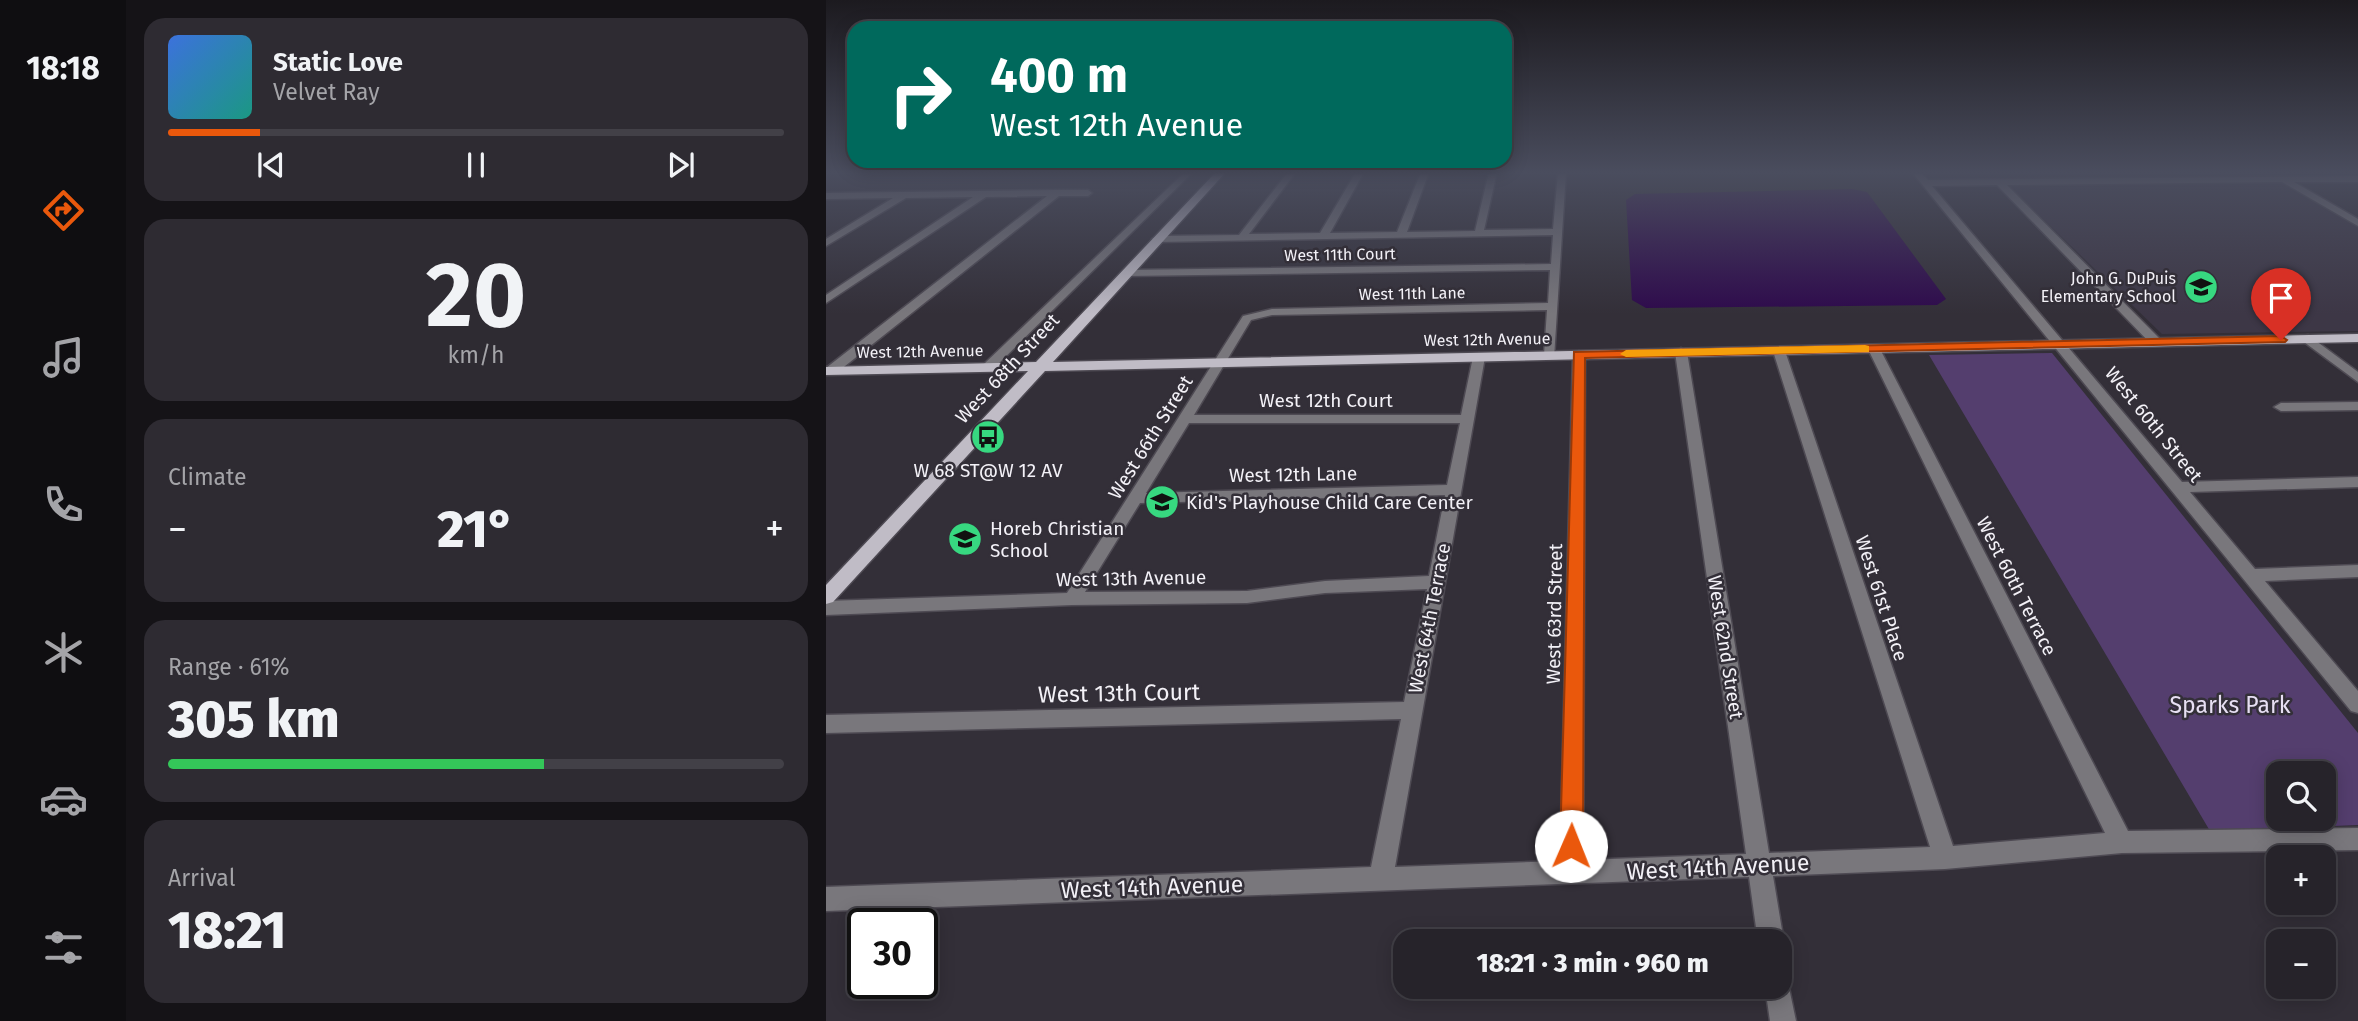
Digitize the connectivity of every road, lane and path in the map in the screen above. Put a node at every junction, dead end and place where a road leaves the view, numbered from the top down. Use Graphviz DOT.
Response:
graph roads {
  1 [pos="864,220"];
  2 [pos="946,220"];
  3 [pos="1023,220"];
  4 [pos="1140,220"];
  5 [pos="1175,220"];
  6 [pos="1255,220"];
  7 [pos="1332,220"];
  8 [pos="1407,220"];
  9 [pos="1482,220"];
  10 [pos="1559,220"];
  11 [pos="1956,220"];
  12 [pos="2036,220"];
  13 [pos="1558,232"];
  14 [pos="1479,233"];
  15 [pos="1401,234"];
  16 [pos="1323,236"];
  17 [pos="1242,237"];
  18 [pos="1157,239"];
  19 [pos="826,243"];
  20 [pos="1556,267"];
  21 [pos="1126,273"];
  22 [pos="826,300"];
  23 [pos="1553,306"];
  24 [pos="1272,312"];
  25 [pos="2358,338"];
  26 [pos="2308,339"];
  27 [pos="2157,343"];
  28 [pos="2062,345"];
  29 [pos="1874,349"];
  30 [pos="1681,352"];
  31 [pos="1779,352"];
  32 [pos="1550,355"];
  33 [pos="1579,355"];
  34 [pos="1479,357"];
  35 [pos="1220,363"];
  36 [pos="1040,366"];
  37 [pos="988,367"];
  38 [pos="828,371"];
  39 [pos="2358,378"];
  40 [pos="2358,406"];
  41 [pos="2281,407"];
  42 [pos="1185,419"];
  43 [pos="1466,419"];
  44 [pos="2358,482"];
  45 [pos="2178,487"];
  46 [pos="1453,490"];
  47 [pos="1134,498"];
  48 [pos="2358,571"];
  49 [pos="2250,575"];
  50 [pos="1436,582"];
  51 [pos="826,597"];
  52 [pos="1072,599"];
  53 [pos="826,608"];
  54 [pos="2350,684"];
  55 [pos="2358,705"];
  56 [pos="1412,710"];
  57 [pos="826,724"];
  58 [pos="2358,839"];
  59 [pos="2123,842"];
  60 [pos="1945,858"];
  61 [pos="1760,864"];
  62 [pos="1571,873"];
  63 [pos="1381,879"];
  64 [pos="826,899"];
  65 [pos="1769,929"];
  66 [pos="1780,999"];
  67 [pos="1783,1021"];
  1 -- 19 [label="street"];
  2 -- 22 [label="street"];
  3 -- 38 [label="street"];
  4 -- 37 [label="street, West 68th Street"];
  5 -- 18 [label="main road, West 68th Street"];
  6 -- 17 [label="street"];
  7 -- 16 [label="street"];
  8 -- 15 [label="street"];
  9 -- 14 [label="street"];
  10 -- 13 [label="street"];
  11 -- 28 [label="street, West 60th Street"];
  12 -- 27 [label="street"];
  13 -- 14 [label="street"];
  13 -- 20 [label="street"];
  14 -- 15 [label="street"];
  15 -- 16 [label="street"];
  16 -- 17 [label="street"];
  17 -- 18 [label="street"];
  18 -- 21 [label="main road, West 68th Street"];
  20 -- 21 [label="street, West 11th Court"];
  20 -- 23 [label="street"];
  21 -- 36 [label="main road, West 68th Street"];
  23 -- 24 [label="street, West 11th Lane"];
  23 -- 32 [label="street"];
  24 -- 35 [label="street, West 66th Street"];
  25 -- 26 [label="main road, West 12th Avenue"];
  26 -- 27 [label="main road, West 12th Avenue"];
  26 -- 39 [label="street"];
  27 -- 28 [label="main road, West 12th Avenue"];
  28 -- 29 [label="main road, West 12th Avenue"];
  28 -- 45 [label="street, West 60th Street"];
  29 -- 31 [label="main road, West 12th Avenue"];
  29 -- 59 [label="street, West 60th Terrace"];
  30 -- 31 [label="main road, West 12th Avenue"];
  30 -- 33 [label="main road, West 12th Avenue"];
  30 -- 61 [label="street, West 62nd Street"];
  31 -- 60 [label="street, West 61st Place"];
  32 -- 33 [label="main road, West 12th Avenue"];
  32 -- 34 [label="main road, West 12th Avenue"];
  33 -- 62 [label="street, West 63rd Street"];
  34 -- 35 [label="main road, West 12th Avenue"];
  34 -- 43 [label="street, West 64th Terrace"];
  35 -- 36 [label="main road, West 12th Avenue"];
  35 -- 42 [label="street, West 66th Street"];
  36 -- 37 [label="main road, West 12th Avenue"];
  36 -- 51 [label="main road, West 68th Street"];
  37 -- 38 [label="main road, West 12th Avenue"];
  40 -- 41 [label="street"];
  42 -- 43 [label="street, West 12th Court"];
  42 -- 47 [label="street, West 66th Street"];
  43 -- 46 [label="street, West 64th Terrace"];
  44 -- 45 [label="street"];
  45 -- 49 [label="street, West 60th Street"];
  46 -- 47 [label="street, West 12th Lane"];
  46 -- 50 [label="street, West 64th Terrace"];
  47 -- 52 [label="street, West 66th Street"];
  48 -- 49 [label="street"];
  49 -- 54 [label="street, West 60th Street"];
  50 -- 52 [label="street, West 13th Avenue"];
  50 -- 56 [label="street, West 64th Terrace"];
  52 -- 53 [label="street, West 13th Avenue"];
  54 -- 55 [label="street, West 60th Street"];
  56 -- 57 [label="street, West 13th Court"];
  56 -- 63 [label="street, West 64th Terrace"];
  58 -- 59 [label="street, West 14th Avenue"];
  59 -- 60 [label="street, West 14th Avenue"];
  60 -- 61 [label="street, West 14th Avenue"];
  61 -- 62 [label="street, West 14th Avenue"];
  61 -- 65 [label="street, West 62nd Street"];
  62 -- 63 [label="street, West 14th Avenue"];
  63 -- 64 [label="street, West 14th Avenue"];
  66 -- 67 [label="street"];
}
